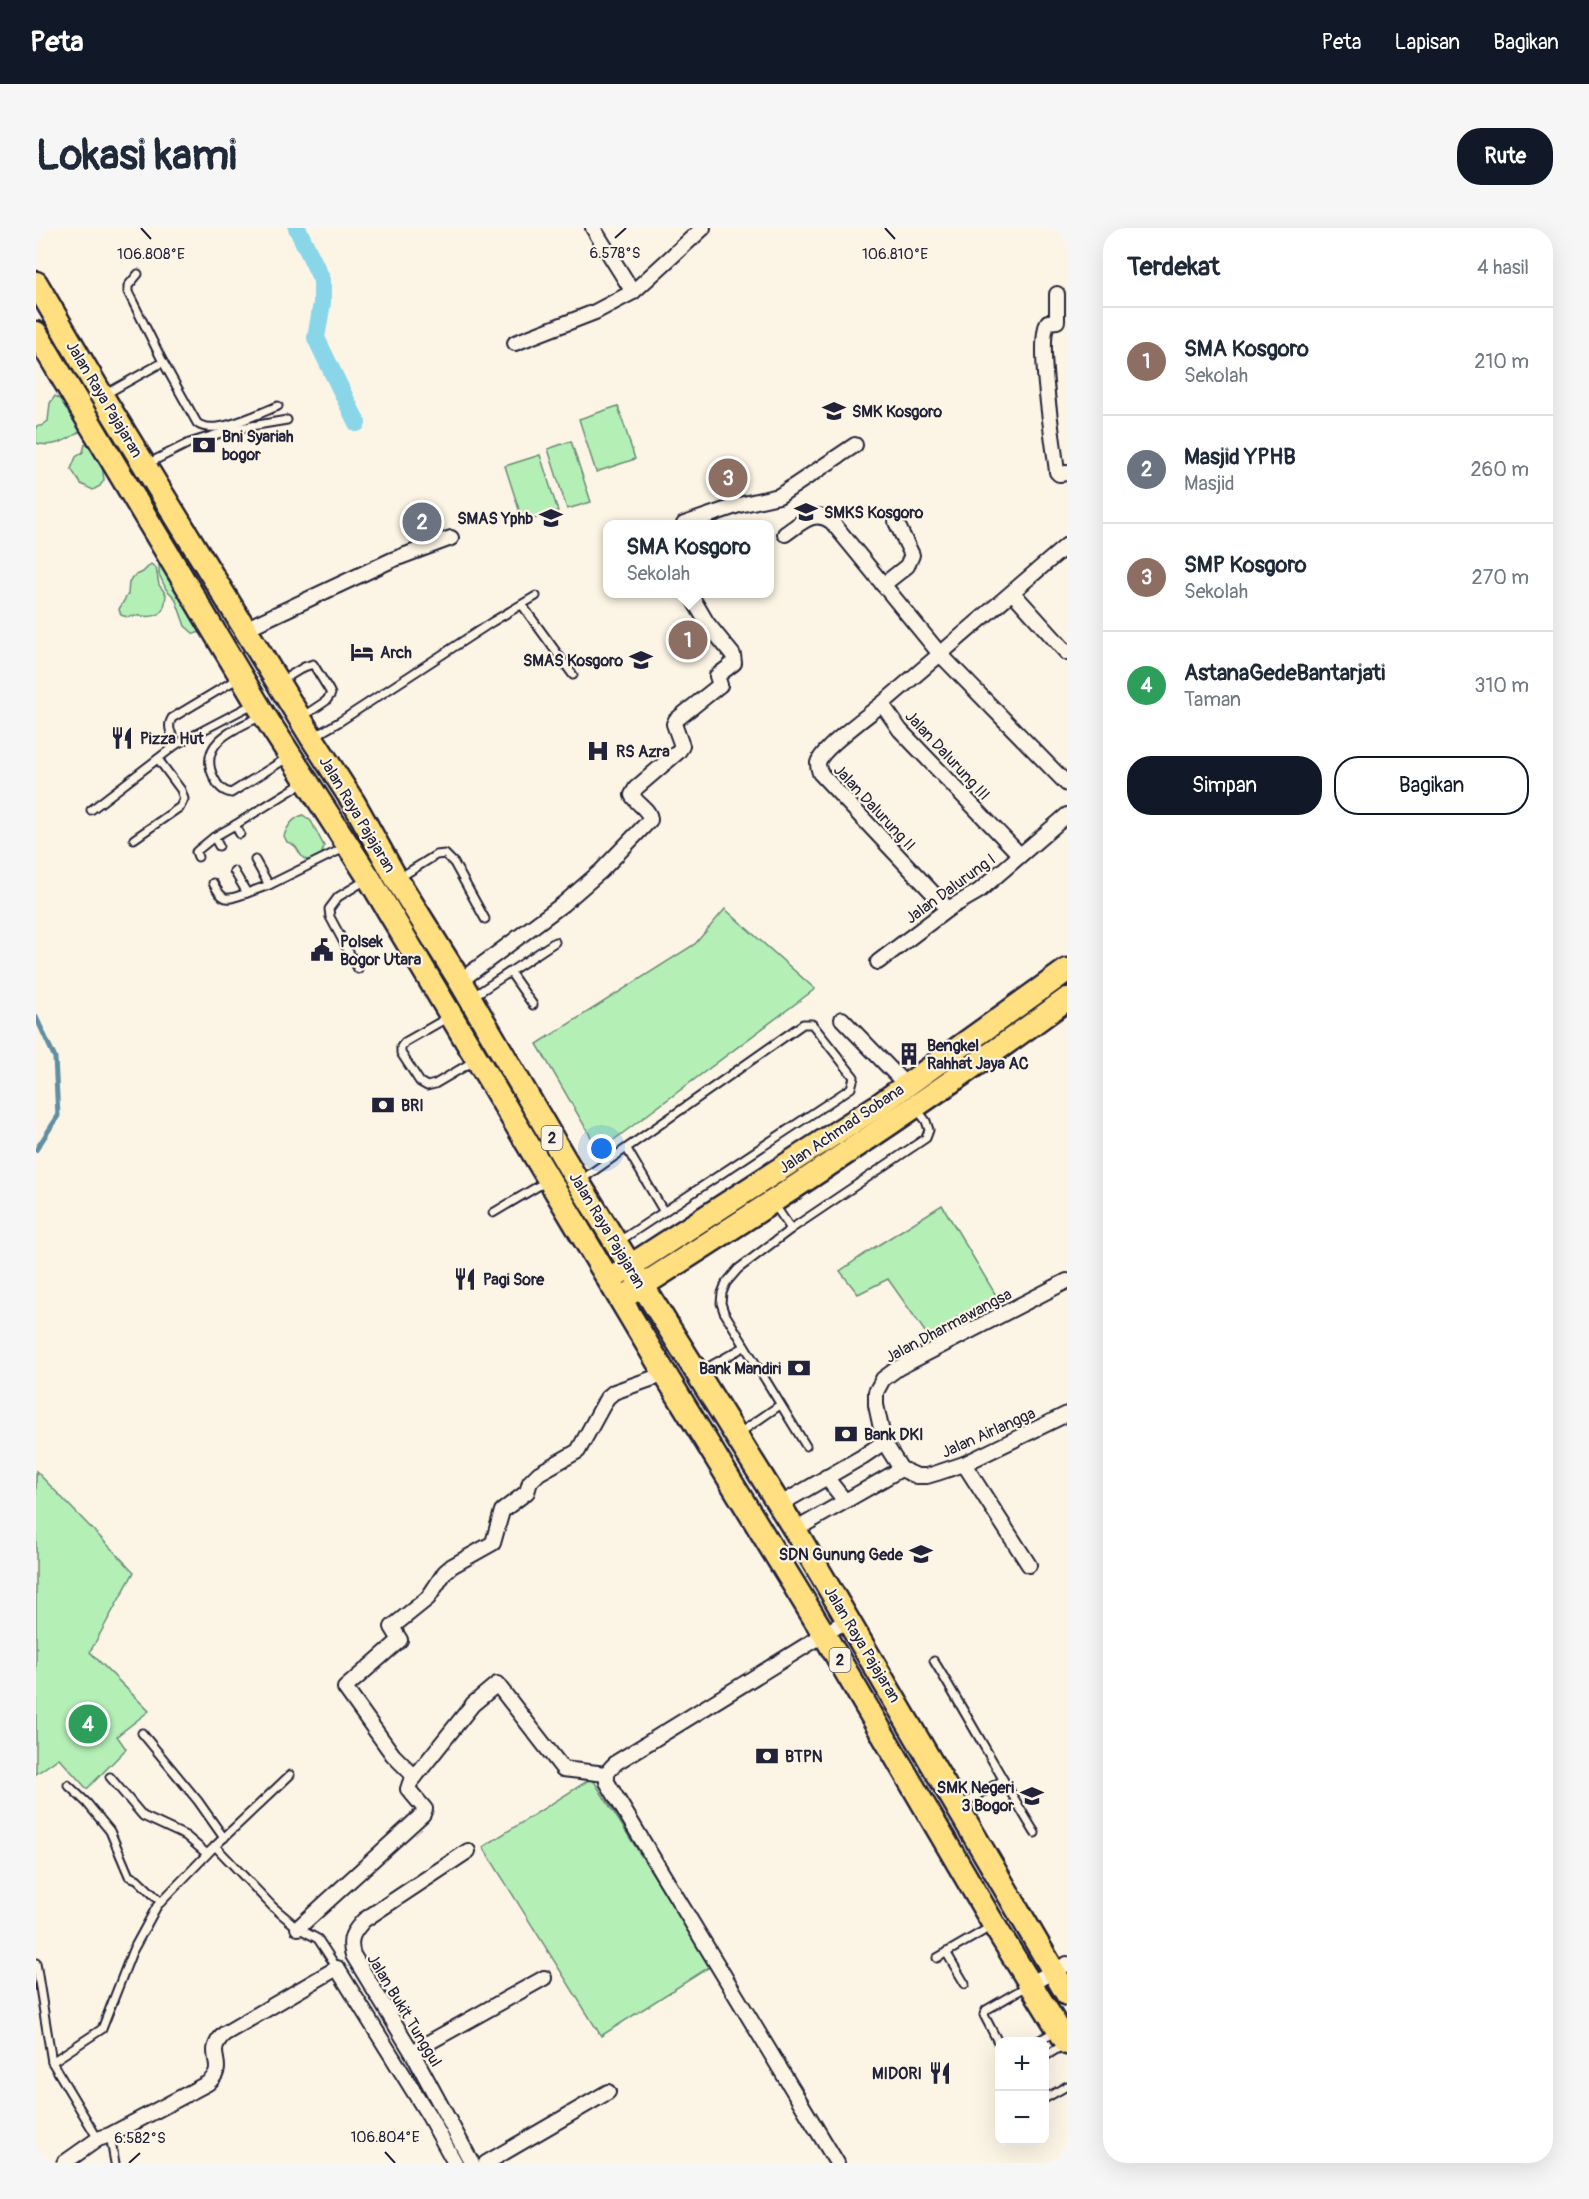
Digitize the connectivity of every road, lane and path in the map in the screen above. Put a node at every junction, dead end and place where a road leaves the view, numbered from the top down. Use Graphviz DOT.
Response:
graph roads {
  1 [pos="593,228"];
  2 [pos="703,228"];
  3 [pos="138,274"];
  4 [pos="36,283"];
  5 [pos="633,292"];
  6 [pos="1057,294"];
  7 [pos="36,333"];
  8 [pos="515,343"];
  9 [pos="163,362"];
  10 [pos="102,396"];
  11 [pos="278,406"];
  12 [pos="287,420"];
  13 [pos="855,445"];
  14 [pos="144,466"];
  15 [pos="1067,473"];
  16 [pos="698,520"];
  17 [pos="896,522"];
  18 [pos="785,534"];
  19 [pos="451,538"];
  20 [pos="1067,545"];
  21 [pos="883,585"];
  22 [pos="1013,592"];
  23 [pos="536,596"];
  24 [pos="692,598"];
  25 [pos="522,605"];
  26 [pos="245,629"];
  27 [pos="1067,653"];
  28 [pos="940,654"];
  29 [pos="573,675"];
  30 [pos="242,676"];
  31 [pos="278,683"];
  32 [pos="882,704"];
  33 [pos="260,708"];
  34 [pos="300,718"];
  35 [pos="312,738"];
  36 [pos="177,744"];
  37 [pos="291,756"];
  38 [pos="158,759"];
  39 [pos="306,781"];
  40 [pos="1067,784"];
  41 [pos="91,810"];
  42 [pos="1067,815"];
  43 [pos="235,825"];
  44 [pos="240,834"];
  45 [pos="214,837"];
  46 [pos="134,839"];
  47 [pos="219,846"];
  48 [pos="348,846"];
  49 [pos="1020,855"];
  50 [pos="198,857"];
  51 [pos="255,860"];
  52 [pos="234,871"];
  53 [pos="393,873"];
  54 [pos="369,878"];
  55 [pos="213,883"];
  56 [pos="270,885"];
  57 [pos="247,893"];
  58 [pos="948,909"];
  59 [pos="485,919"];
  60 [pos="555,942"];
  61 [pos="878,962"];
  62 [pos="358,969"];
  63 [pos="1067,970"];
  64 [pos="510,972"];
  65 [pos="465,990"];
  66 [pos="1067,999"];
  67 [pos="533,1005"];
  68 [pos="450,1016"];
  69 [pos="842,1019"];
  70 [pos="477,1060"];
  71 [pos="910,1096"];
  72 [pos="885,1114"];
  73 [pos="627,1149"];
  74 [pos="549,1179"];
  75 [pos="578,1182"];
  76 [pos="773,1202"];
  77 [pos="664,1212"];
  78 [pos="493,1213"];
  79 [pos="791,1229"];
  80 [pos="616,1244"];
  81 [pos="636,1276"];
  82 [pos="1067,1281"];
  83 [pos="616,1289"];
  84 [pos="744,1347"];
  85 [pos="665,1374"];
  86 [pos="697,1374"];
  87 [pos="780,1405"];
  88 [pos="1067,1414"];
  89 [pos="736,1435"];
  90 [pos="884,1442"];
  91 [pos="806,1446"];
  92 [pos="964,1464"];
  93 [pos="901,1469"];
  94 [pos="826,1477"];
  95 [pos="845,1501"];
  96 [pos="779,1505"];
  97 [pos="795,1530"];
  98 [pos="1029,1565"];
  99 [pos="849,1619"];
  100 [pos="825,1634"];
  101 [pos="934,1661"];
  102 [pos="142,1733"];
  103 [pos="606,1774"];
  104 [pos="290,1775"];
  105 [pos="110,1777"];
  106 [pos="415,1777"];
  107 [pos="1003,1780"];
  108 [pos="68,1785"];
  109 [pos="959,1806"];
  110 [pos="1035,1833"];
  111 [pos="224,1838"];
  112 [pos="215,1846"];
  113 [pos="468,1851"];
  114 [pos="207,1854"];
  115 [pos="161,1902"];
  116 [pos="994,1925"];
  117 [pos="298,1928"];
  118 [pos="946,1952"];
  119 [pos="937,1958"];
  120 [pos="36,1963"];
  121 [pos="337,1968"];
  122 [pos="1060,1968"];
  123 [pos="544,1978"];
  124 [pos="965,1984"];
  125 [pos="1030,1984"];
  126 [pos="1067,1994"];
  127 [pos="995,2037"];
  128 [pos="1064,2038"];
  129 [pos="1049,2040"];
  130 [pos="412,2052"];
  131 [pos="1049,2052"];
  132 [pos="52,2062"];
  133 [pos="1067,2086"];
  134 [pos="608,2092"];
  135 [pos="1049,2096"];
  136 [pos="104,2137"];
  137 [pos="64,2163"];
  138 [pos="115,2163"];
  139 [pos="455,2163"];
  140 [pos="472,2163"];
  141 [pos="486,2163"];
  142 [pos="837,2163"];
  1 -- 5 [label="street"];
  2 -- 5 [label="street"];
  3 -- 9 [label="lane"];
  4 -- 10 [label="main road, Jalan Raya Pajajaran / 2"];
  5 -- 8 [label="street"];
  6 -- 15 [label="street"];
  7 -- 30 [label="main road, Jalan Raya Pajajaran / 2"];
  9 -- 10 [label="lane"];
  9 -- 11 [label="lane"];
  10 -- 14 [label="main road, Jalan Raya Pajajaran / 2"];
  12 -- 14 [label="lane"];
  13 -- 16 [label="street"];
  14 -- 26 [label="main road, Jalan Raya Pajajaran / 2"];
  17 -- 21 [label="street"];
  18 -- 21 [label="street"];
  19 -- 26 [label="street"];
  20 -- 22 [label="street, Jalan Dalurung III"];
  21 -- 28 [label="street"];
  22 -- 27 [label="street"];
  22 -- 28 [label="street, Jalan Dalurung III"];
  23 -- 25 [label="lane"];
  24 -- 65 [label="street"];
  25 -- 29 [label="lane"];
  25 -- 35 [label="lane"];
  26 -- 31 [label="main road, Jalan Raya Pajajaran / 2"];
  28 -- 32 [label="street, Jalan Dalurung III"];
  28 -- 40 [label="street"];
  30 -- 33 [label="main road, Jalan Raya Pajajaran / 2"];
  30 -- 36 [label="lane"];
  31 -- 34 [label="main road, Jalan Raya Pajajaran / 2"];
  31 -- 34 [label="lane"];
  32 -- 49 [label="street, Jalan Dalurung III"];
  32 -- 58 [label="street, Jalan Dalurung II"];
  33 -- 36 [label="lane"];
  33 -- 37 [label="main road, Jalan Raya Pajajaran / 2"];
  33 -- 37 [label="lane"];
  34 -- 35 [label="main road, Jalan Raya Pajajaran / 2"];
  35 -- 53 [label="main road, Jalan Raya Pajajaran / 2"];
  36 -- 38 [label="lane"];
  37 -- 39 [label="main road, Jalan Raya Pajajaran / 2"];
  38 -- 41 [label="lane"];
  38 -- 46 [label="lane"];
  39 -- 43 [label="lane"];
  39 -- 48 [label="main road, Jalan Raya Pajajaran / 2"];
  42 -- 49 [label="street, Jalan Dalurung I"];
  43 -- 44 [label="lane"];
  43 -- 45 [label="lane"];
  45 -- 47 [label="lane"];
  45 -- 50 [label="lane"];
  48 -- 54 [label="main road, Jalan Raya Pajajaran / 2"];
  48 -- 56 [label="lane"];
  49 -- 58 [label="street, Jalan Dalurung I"];
  51 -- 56 [label="lane"];
  52 -- 57 [label="lane"];
  53 -- 54 [label="lane"];
  53 -- 59 [label="lane"];
  53 -- 65 [label="main road, Jalan Raya Pajajaran / 2"];
  54 -- 62 [label="lane"];
  54 -- 68 [label="main road, Jalan Raya Pajajaran / 2"];
  55 -- 57 [label="lane"];
  56 -- 57 [label="lane"];
  58 -- 61 [label="street, Jalan Dalurung I"];
  60 -- 64 [label="lane"];
  63 -- 71 [label="main road, Jalan Achmad Sobana"];
  64 -- 65 [label="lane"];
  64 -- 67 [label="lane"];
  65 -- 75 [label="main road, Jalan Raya Pajajaran / 2"];
  66 -- 71 [label="main road, Jalan Achmad Sobana"];
  68 -- 70 [label="main road, Jalan Raya Pajajaran / 2"];
  68 -- 70 [label="lane"];
  69 -- 71 [label="street"];
  70 -- 74 [label="main road, Jalan Raya Pajajaran / 2"];
  71 -- 72 [label="main road, Jalan Achmad Sobana"];
  71 -- 79 [label="lane"];
  72 -- 76 [label="main road, Jalan Achmad Sobana"];
  72 -- 81 [label="main road, Jalan Achmad Sobana"];
  73 -- 75 [label="lane"];
  73 -- 77 [label="lane"];
  73 -- 77 [label="lane"];
  74 -- 78 [label="lane"];
  74 -- 83 [label="main road, Jalan Raya Pajajaran / 2"];
  75 -- 80 [label="main road, Jalan Raya Pajajaran / 2"];
  76 -- 79 [label="lane"];
  76 -- 81 [label="main road, Jalan Achmad Sobana"];
  77 -- 80 [label="lane"];
  79 -- 84 [label="lane"];
  80 -- 81 [label="main road, Jalan Raya Pajajaran / 2"];
  81 -- 83 [label="main road, Jalan Achmad Sobana"];
  81 -- 86 [label="main road, Jalan Raya Pajajaran / 2"];
  82 -- 90 [label="street, Jalan Dharmawangsa"];
  83 -- 85 [label="main road, Jalan Raya Pajajaran / 2"];
  84 -- 86 [label="lane"];
  84 -- 87 [label="lane"];
  85 -- 100 [label="main road, Jalan Raya Pajajaran / 2"];
  85 -- 106 [label="street"];
  86 -- 89 [label="main road, Jalan Raya Pajajaran / 2"];
  87 -- 89 [label="lane"];
  87 -- 91 [label="lane"];
  88 -- 92 [label="street, Jalan Airlangga"];
  89 -- 96 [label="main road, Jalan Raya Pajajaran / 2"];
  90 -- 93 [label="street, Jalan Dharmawangsa"];
  90 -- 94 [label="street"];
  92 -- 93 [label="street, Jalan Airlangga"];
  92 -- 98 [label="street"];
  93 -- 95 [label="street"];
  94 -- 95 [label="street"];
  94 -- 96 [label="street"];
  95 -- 97 [label="street"];
  96 -- 97 [label="main road, Jalan Raya Pajajaran / 2"];
  97 -- 99 [label="main road, Jalan Raya Pajajaran / 2"];
  99 -- 100 [label="street"];
  99 -- 109 [label="main road, Jalan Raya Pajajaran / 2"];
  100 -- 103 [label="street"];
  100 -- 116 [label="main road, Jalan Raya Pajajaran / 2"];
  101 -- 107 [label="lane"];
  102 -- 111 [label="lane"];
  103 -- 106 [label="street"];
  103 -- 142 [label="street"];
  104 -- 111 [label="lane"];
  105 -- 114 [label="lane"];
  106 -- 117 [label="street"];
  107 -- 109 [label="lane"];
  107 -- 110 [label="lane"];
  108 -- 115 [label="lane"];
  109 -- 122 [label="main road, Jalan Raya Pajajaran / 2"];
  111 -- 112 [label="lane"];
  112 -- 114 [label="lane"];
  112 -- 117 [label="lane"];
  113 -- 130 [label="street, Jalan Bukit Tunggul"];
  114 -- 115 [label="lane"];
  115 -- 132 [label="lane"];
  116 -- 118 [label="lane"];
  116 -- 125 [label="main road, Jalan Raya Pajajaran / 2"];
  117 -- 121 [label="lane"];
  118 -- 119 [label="lane"];
  118 -- 124 [label="lane"];
  120 -- 132 [label="lane"];
  121 -- 136 [label="street"];
  121 -- 139 [label="street"];
  122 -- 125 [label="street"];
  122 -- 126 [label="main road, Jalan Raya Pajajaran / 2"];
  123 -- 130 [label="street"];
  125 -- 127 [label="lane"];
  125 -- 128 [label="main road, Jalan Raya Pajajaran / 2"];
  128 -- 129 [label="lane"];
  128 -- 131 [label="lane"];
  130 -- 140 [label="street, Jalan Bukit Tunggul"];
  132 -- 136 [label="lane"];
  133 -- 135 [label="lane"];
  134 -- 141 [label="street"];
  136 -- 137 [label="street"];
  136 -- 138 [label="lane"];
}
